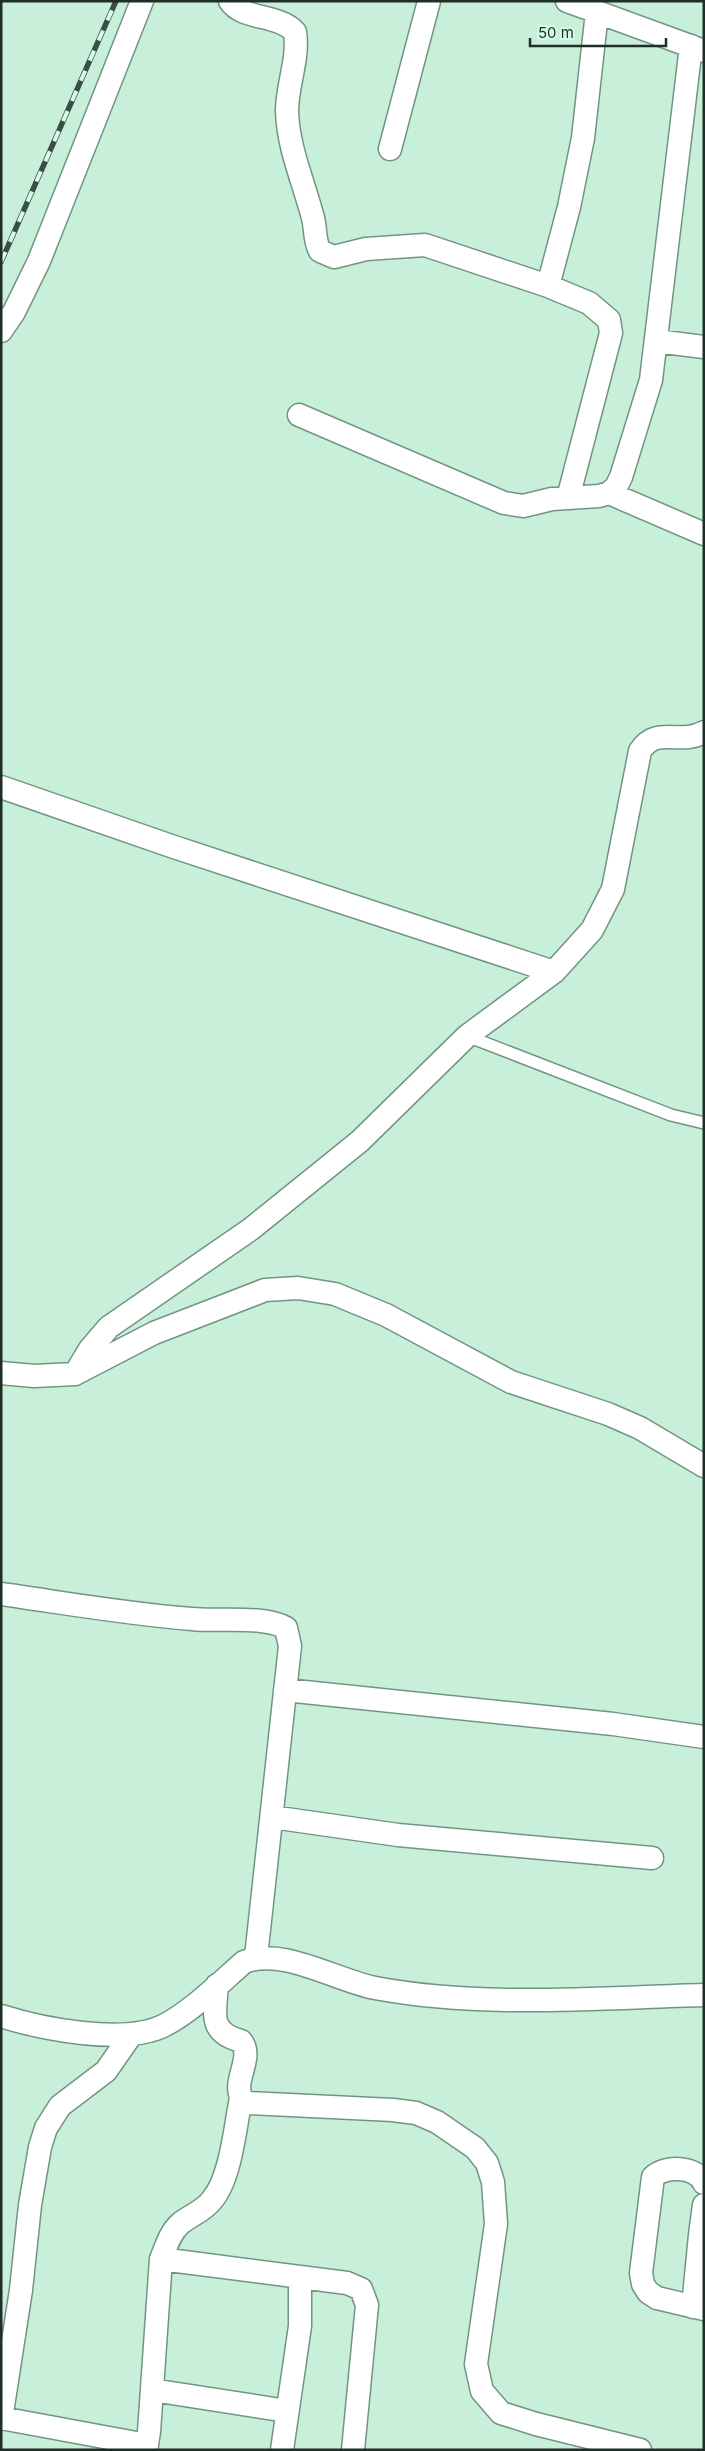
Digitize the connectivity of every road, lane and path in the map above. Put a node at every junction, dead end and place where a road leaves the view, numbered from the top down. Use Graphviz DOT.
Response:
graph roads {
  1 [pos="142,1"];
  2 [pos="230,1"];
  3 [pos="429,1"];
  4 [pos="567,1"];
  5 [pos="597,12"];
  6 [pos="697,49"];
  7 [pos="390,149"];
  8 [pos="548,286"];
  9 [pos="1,331"];
  10 [pos="656,340"];
  11 [pos="704,347"];
  12 [pos="299,415"];
  13 [pos="609,493"];
  14 [pos="568,498"];
  15 [pos="704,534"];
  16 [pos="704,732"];
  17 [pos="1,787"];
  18 [pos="554,972"];
  19 [pos="467,1036"];
  20 [pos="704,1123"];
  21 [pos="1,1373"];
  22 [pos="75,1374"];
  23 [pos="704,1466"];
  24 [pos="1,1594"];
  25 [pos="285,1690"];
  26 [pos="704,1738"];
  27 [pos="272,1817"];
  28 [pos="652,1858"];
  29 [pos="256,1958"];
  30 [pos="217,1986"];
  31 [pos="704,1995"];
  32 [pos="1,2016"];
  33 [pos="131,2035"];
  34 [pos="240,2098"];
  35 [pos="704,2183"];
  36 [pos="704,2205"];
  37 [pos="702,2235"];
  38 [pos="161,2259"];
  39 [pos="300,2278"];
  40 [pos="698,2308"];
  41 [pos="152,2390"];
  42 [pos="287,2411"];
  43 [pos="1,2419"];
  44 [pos="146,2447"];
  45 [pos="282,2450"];
  46 [pos="353,2450"];
  47 [pos="640,2450"];
  1 -- 9 [label="street"];
  2 -- 8 [label="street"];
  3 -- 7 [label="street"];
  4 -- 5 [label="street"];
  5 -- 6 [label="street"];
  5 -- 8 [label="street"];
  6 -- 10 [label="street"];
  8 -- 14 [label="street"];
  10 -- 11 [label="street"];
  10 -- 13 [label="street"];
  12 -- 14 [label="street"];
  13 -- 14 [label="street"];
  13 -- 15 [label="street"];
  16 -- 18 [label="street"];
  17 -- 18 [label="street"];
  18 -- 19 [label="street"];
  19 -- 20 [label="lane"];
  19 -- 22 [label="street"];
  21 -- 22 [label="street"];
  22 -- 23 [label="street"];
  24 -- 25 [label="street"];
  25 -- 26 [label="street"];
  25 -- 27 [label="street"];
  27 -- 28 [label="street"];
  27 -- 29 [label="street"];
  29 -- 30 [label="street"];
  29 -- 31 [label="street"];
  30 -- 33 [label="street"];
  30 -- 34 [label="street"];
  32 -- 33 [label="street"];
  33 -- 43 [label="street"];
  34 -- 38 [label="street"];
  34 -- 47 [label="street"];
  35 -- 40 [label="street"];
  36 -- 37 [label="street"];
  37 -- 40 [label="street"];
  38 -- 39 [label="street"];
  38 -- 41 [label="street"];
  39 -- 42 [label="street"];
  39 -- 46 [label="street"];
  41 -- 42 [label="street"];
  41 -- 44 [label="street"];
  42 -- 45 [label="street"];
  43 -- 44 [label="street"];
}
